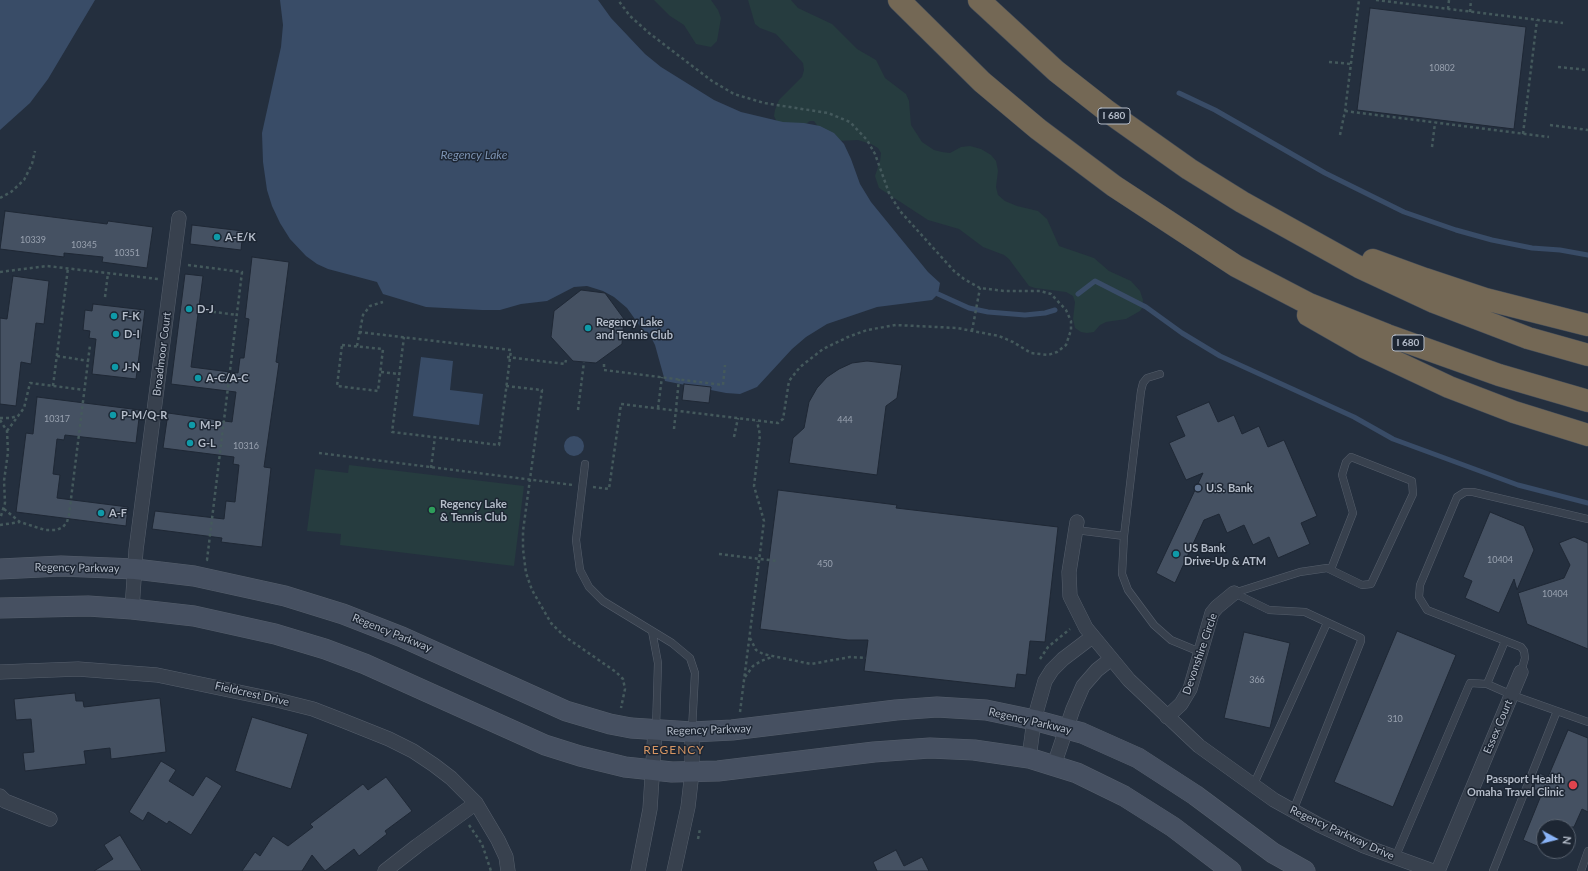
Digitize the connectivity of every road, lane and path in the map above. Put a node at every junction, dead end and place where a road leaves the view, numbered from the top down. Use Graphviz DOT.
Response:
graph roads {
  1 [pos="618,0"];
  2 [pos="899,0"];
  3 [pos="980,0"];
  4 [pos="1359,0"];
  5 [pos="1376,0"];
  6 [pos="1449,0"];
  7 [pos="1471,0"];
  8 [pos="1448,9"];
  9 [pos="1470,12"];
  10 [pos="1538,20"];
  11 [pos="1563,23"];
  12 [pos="1329,62"];
  13 [pos="1351,64"];
  14 [pos="1558,66"];
  15 [pos="1588,70"];
  16 [pos="1345,111"];
  17 [pos="1435,123"];
  18 [pos="1550,125"];
  19 [pos="1588,130"];
  20 [pos="1523,134"];
  21 [pos="1340,135"];
  22 [pos="1549,137"];
  23 [pos="1432,147"];
  24 [pos="35,150"];
  25 [pos="0,198"];
  26 [pos="1263,214"];
  27 [pos="179,218"];
  28 [pos="173,264"];
  29 [pos="1236,266"];
  30 [pos="68,268"];
  31 [pos="0,271"];
  32 [pos="108,273"];
  33 [pos="980,288"];
  34 [pos="105,297"];
  35 [pos="383,302"];
  36 [pos="207,311"];
  37 [pos="237,315"];
  38 [pos="1588,325"];
  39 [pos="972,331"];
  40 [pos="359,332"];
  41 [pos="404,337"];
  42 [pos="90,345"];
  43 [pos="357,346"];
  44 [pos="1588,355"];
  45 [pos="57,356"];
  46 [pos="508,358"];
  47 [pos="566,360"];
  48 [pos="89,361"];
  49 [pos="584,362"];
  50 [pos="604,364"];
  51 [pos="725,365"];
  52 [pos="381,372"];
  53 [pos="399,374"];
  54 [pos="1160,374"];
  55 [pos="662,377"];
  56 [pos="679,379"];
  57 [pos="53,386"];
  58 [pos="506,386"];
  59 [pos="85,390"];
  60 [pos="1588,401"];
  61 [pos="658,408"];
  62 [pos="578,410"];
  63 [pos="675,410"];
  64 [pos="17,416"];
  65 [pos="738,418"];
  66 [pos="0,419"];
  67 [pos="757,420"];
  68 [pos="674,430"];
  69 [pos="7,431"];
  70 [pos="1588,435"];
  71 [pos="435,437"];
  72 [pos="734,437"];
  73 [pos="319,453"];
  74 [pos="585,464"];
  75 [pos="431,468"];
  76 [pos="530,479"];
  77 [pos="582,486"];
  78 [pos="4,509"];
  79 [pos="0,518"];
  80 [pos="1588,519"];
  81 [pos="20,522"];
  82 [pos="0,525"];
  83 [pos="1076,526"];
  84 [pos="1124,536"];
  85 [pos="719,554"];
  86 [pos="207,560"];
  87 [pos="760,560"];
  88 [pos="777,562"];
  89 [pos="0,569"];
  90 [pos="135,569"];
  91 [pos="1331,569"];
  92 [pos="1234,593"];
  93 [pos="0,608"];
  94 [pos="132,609"];
  95 [pos="1068,622"];
  96 [pos="1327,622"];
  97 [pos="652,631"];
  98 [pos="750,637"];
  99 [pos="1092,637"];
  100 [pos="1505,640"];
  101 [pos="1200,652"];
  102 [pos="772,656"];
  103 [pos="866,658"];
  104 [pos="1111,659"];
  105 [pos="1037,664"];
  106 [pos="0,672"];
  107 [pos="1521,672"];
  108 [pos="745,677"];
  109 [pos="1487,684"];
  110 [pos="1512,695"];
  111 [pos="621,708"];
  112 [pos="1557,711"];
  113 [pos="740,713"];
  114 [pos="1167,717"];
  115 [pos="1034,720"];
  116 [pos="1588,722"];
  117 [pos="1066,728"];
  118 [pos="655,730"];
  119 [pos="692,732"];
  120 [pos="1029,758"];
  121 [pos="1054,765"];
  122 [pos="653,770"];
  123 [pos="692,772"];
  124 [pos="1253,786"];
  125 [pos="0,796"];
  126 [pos="476,803"];
  127 [pos="1293,811"];
  128 [pos="461,814"];
  129 [pos="50,820"];
  130 [pos="1588,852"];
  131 [pos="1395,858"];
  132 [pos="386,871"];
  133 [pos="491,871"];
  134 [pos="508,871"];
  135 [pos="638,871"];
  136 [pos="674,871"];
  137 [pos="1231,871"];
  138 [pos="1305,871"];
  139 [pos="1433,871"];
  140 [pos="1438,871"];
  141 [pos="1492,871"];
  142 [pos="1581,871"];
  1 -- 33 [label="path"];
  2 -- 29 [label="highway, I 680"];
  3 -- 26 [label="highway, I 680"];
  4 -- 13 [label="path"];
  5 -- 8 [label="path"];
  6 -- 8 [label="path"];
  7 -- 9 [label="path"];
  8 -- 9 [label="path"];
  9 -- 10 [label="path"];
  10 -- 11 [label="path"];
  10 -- 20 [label="path"];
  12 -- 13 [label="path"];
  13 -- 16 [label="path"];
  14 -- 15 [label="path"];
  16 -- 17 [label="path"];
  16 -- 21 [label="path"];
  17 -- 20 [label="path"];
  17 -- 23 [label="path"];
  18 -- 19 [label="path"];
  20 -- 22 [label="path"];
  24 -- 25 [label="path"];
  26 -- 38 [label="highway"];
  26 -- 44 [label="highway, I 680"];
  27 -- 28 [label="street, Broadmoor Court"];
  28 -- 32 [label="path"];
  28 -- 37 [label="path"];
  28 -- 90 [label="street, Broadmoor Court"];
  29 -- 60 [label="highway, I 680"];
  29 -- 70 [label="highway"];
  30 -- 31 [label="path"];
  30 -- 32 [label="path"];
  30 -- 45 [label="path"];
  32 -- 34 [label="path"];
  33 -- 39 [label="path"];
  33 -- 39 [label="path"];
  35 -- 40 [label="path"];
  36 -- 37 [label="path"];
  37 -- 86 [label="path"];
  39 -- 67 [label="path"];
  40 -- 41 [label="path"];
  40 -- 43 [label="path"];
  41 -- 46 [label="path"];
  41 -- 53 [label="path"];
  42 -- 48 [label="path"];
  43 -- 52 [label="path"];
  43 -- 52 [label="path"];
  45 -- 48 [label="path"];
  45 -- 57 [label="path"];
  46 -- 47 [label="path"];
  46 -- 58 [label="path"];
  48 -- 59 [label="path"];
  49 -- 62 [label="path"];
  50 -- 55 [label="path"];
  51 -- 56 [label="path"];
  52 -- 53 [label="path"];
  53 -- 71 [label="path"];
  54 -- 84 [label="lane"];
  55 -- 56 [label="path"];
  55 -- 61 [label="path"];
  56 -- 63 [label="path"];
  57 -- 59 [label="path"];
  57 -- 64 [label="path"];
  58 -- 71 [label="path"];
  58 -- 76 [label="path"];
  59 -- 81 [label="path"];
  61 -- 63 [label="path"];
  61 -- 77 [label="path"];
  63 -- 65 [label="path"];
  63 -- 68 [label="path"];
  64 -- 66 [label="path"];
  64 -- 69 [label="path"];
  65 -- 67 [label="path"];
  65 -- 72 [label="path"];
  66 -- 69 [label="path"];
  67 -- 87 [label="path"];
  69 -- 78 [label="path"];
  71 -- 75 [label="path"];
  73 -- 75 [label="path"];
  74 -- 77 [label="lane"];
  75 -- 76 [label="path"];
  76 -- 77 [label="path"];
  76 -- 111 [label="path"];
  77 -- 97 [label="lane"];
  78 -- 79 [label="path"];
  78 -- 81 [label="path"];
  80 -- 100 [label="lane"];
  81 -- 82 [label="path"];
  83 -- 84 [label="lane"];
  83 -- 99 [label="street, Regency Parkway Drive"];
  84 -- 101 [label="lane"];
  85 -- 87 [label="path"];
  87 -- 88 [label="path"];
  87 -- 98 [label="path"];
  89 -- 90 [label="main road, Regency Parkway"];
  90 -- 94 [label="street, Broadmoor Court"];
  90 -- 118 [label="main road, Regency Parkway"];
  91 -- 91 [label="lane"];
  91 -- 92 [label="lane"];
  92 -- 96 [label="lane"];
  92 -- 101 [label="street, Devonshire Circle"];
  93 -- 94 [label="main road"];
  94 -- 122 [label="main road"];
  95 -- 105 [label="path"];
  96 -- 124 [label="lane"];
  96 -- 127 [label="lane"];
  97 -- 118 [label="lane"];
  97 -- 119 [label="lane"];
  98 -- 102 [label="path"];
  98 -- 108 [label="path"];
  99 -- 104 [label="street, Regency Parkway Drive"];
  99 -- 115 [label="street"];
  100 -- 107 [label="lane"];
  100 -- 109 [label="lane"];
  101 -- 114 [label="street, Devonshire Circle"];
  102 -- 103 [label="path"];
  102 -- 108 [label="path"];
  104 -- 114 [label="street, Regency Parkway Drive"];
  104 -- 117 [label="street"];
  106 -- 126 [label="street, Fieldcrest Drive"];
  107 -- 110 [label="street, Essex Court"];
  108 -- 113 [label="path"];
  109 -- 110 [label="lane"];
  109 -- 131 [label="lane"];
  110 -- 112 [label="lane"];
  110 -- 140 [label="street, Essex Court"];
  112 -- 116 [label="lane"];
  112 -- 141 [label="lane"];
  114 -- 124 [label="street, Regency Parkway Drive"];
  115 -- 117 [label="main road, Regency Parkway"];
  115 -- 119 [label="main road, Regency Parkway"];
  115 -- 120 [label="street"];
  117 -- 121 [label="street"];
  117 -- 138 [label="main road, Regency Parkway"];
  118 -- 119 [label="main road, Regency Parkway"];
  118 -- 122 [label="street"];
  119 -- 123 [label="street"];
  120 -- 121 [label="main road"];
  120 -- 123 [label="main road"];
  121 -- 137 [label="main road"];
  122 -- 123 [label="main road"];
  122 -- 135 [label="street"];
  123 -- 136 [label="street"];
  124 -- 127 [label="street, Regency Parkway Drive"];
  125 -- 129 [label="street"];
  126 -- 128 [label="street"];
  126 -- 134 [label="street, Fieldcrest Drive"];
  127 -- 131 [label="street, Regency Parkway Drive"];
  128 -- 132 [label="street"];
  128 -- 133 [label="path"];
  130 -- 142 [label="lane"];
  131 -- 139 [label="street, Regency Parkway Drive"];
}
